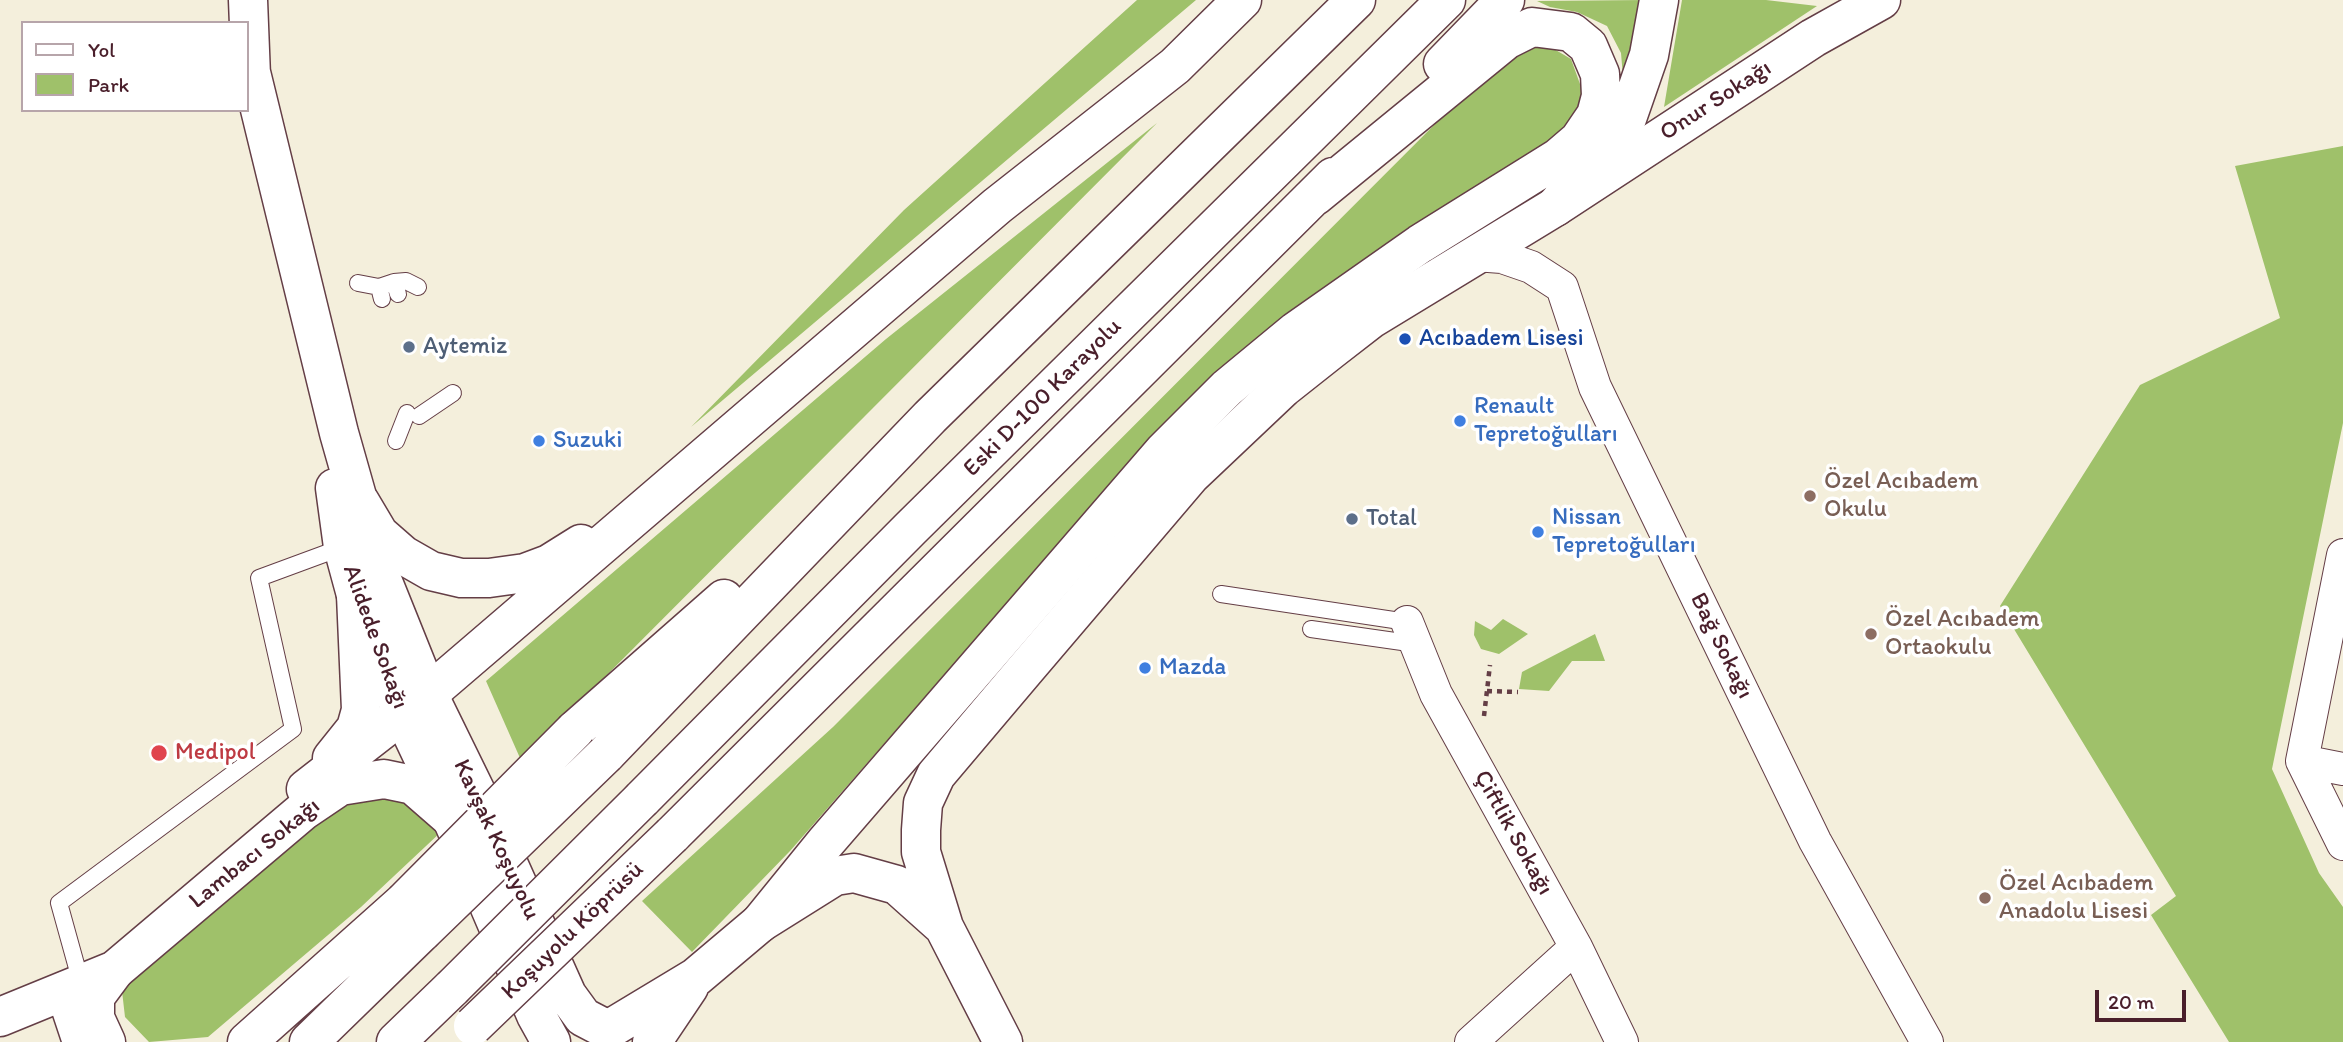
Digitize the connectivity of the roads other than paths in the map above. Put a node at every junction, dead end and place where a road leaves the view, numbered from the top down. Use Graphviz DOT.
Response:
graph roads {
  1 [pos="235,0"];
  2 [pos="248,0"];
  3 [pos="1242,0"];
  4 [pos="1356,0"];
  5 [pos="1446,0"];
  6 [pos="1505,0"];
  7 [pos="1659,0"];
  8 [pos="1881,0"];
  9 [pos="240,21"];
  10 [pos="249,66"];
  11 [pos="1315,195"];
  12 [pos="1555,207"];
  13 [pos="1475,255"];
  14 [pos="358,283"];
  15 [pos="418,287"];
  16 [pos="319,361"];
  17 [pos="453,393"];
  18 [pos="761,408"];
  19 [pos="930,417"];
  20 [pos="396,442"];
  21 [pos="360,502"];
  22 [pos="343,547"];
  23 [pos="2343,555"];
  24 [pos="1221,594"];
  25 [pos="356,595"];
  26 [pos="1311,629"];
  27 [pos="1412,633"];
  28 [pos="415,705"];
  29 [pos="2302,761"];
  30 [pos="2343,769"];
  31 [pos="293,799"];
  32 [pos="642,799"];
  33 [pos="452,820"];
  34 [pos="2343,844"];
  35 [pos="413,917"];
  36 [pos="760,923"];
  37 [pos="944,927"];
  38 [pos="1576,947"];
  39 [pos="115,970"];
  40 [pos="696,977"];
  41 [pos="71,980"];
  42 [pos="0,1017"];
  43 [pos="465,1034"];
  44 [pos="82,1042"];
  45 [pos="106,1042"];
  46 [pos="247,1042"];
  47 [pos="309,1042"];
  48 [pos="396,1042"];
  49 [pos="551,1042"];
  50 [pos="652,1042"];
  51 [pos="1003,1042"];
  52 [pos="1471,1042"];
  53 [pos="1622,1042"];
  54 [pos="1927,1042"];
  1 -- 9 [label="main road"];
  2 -- 10 [label="main road, Alidede Sokağı"];
  3 -- 18 [label="main road"];
  4 -- 19 [label="main road"];
  5 -- 32 [label="main road, Eski D-100 Karayolu"];
  6 -- 11 [label="main road"];
  7 -- 12 [label="main road"];
  8 -- 12 [label="main road, Onur Sokağı"];
  10 -- 16 [label="main road, Alidede Sokağı"];
  11 -- 36 [label="main road"];
  11 -- 43 [label="main road, Koşuyolu Köprüsü, bridge"];
  12 -- 13 [label="main road, Onur Sokağı"];
  13 -- 37 [label="main road, Onur Sokağı"];
  13 -- 54 [label="street, Bağ Sokağı"];
  14 -- 15 [label="lane"];
  16 -- 21 [label="main road, Alidede Sokağı"];
  16 -- 22 [label="main road, Alidede Sokağı"];
  17 -- 20 [label="lane"];
  18 -- 21 [label="main road"];
  18 -- 28 [label="main road"];
  19 -- 35 [label="main road, bridge"];
  19 -- 35 [label="main road, bridge"];
  21 -- 28 [label="main road, Alidede Sokağı"];
  22 -- 25 [label="main road, Alidede Sokağı"];
  22 -- 41 [label="lane"];
  23 -- 29 [label="street"];
  24 -- 27 [label="lane"];
  25 -- 28 [label="main road, Alidede Sokağı"];
  25 -- 31 [label="main road"];
  26 -- 27 [label="lane"];
  27 -- 38 [label="street, Çiftlik Sokağı"];
  28 -- 31 [label="main road"];
  28 -- 33 [label="main road, Alidede Sokağı"];
  28 -- 40 [label="main road, Kavşak Koşuyolu"];
  29 -- 30 [label="street"];
  29 -- 34 [label="street"];
  31 -- 41 [label="main road, Lambacı Sokağı"];
  32 -- 48 [label="main road, Koşuyolu Köprüsü, bridge"];
  33 -- 39 [label="main road, Lambacı Sokağı"];
  33 -- 49 [label="main road, Kavşak Koşuyolu"];
  35 -- 46 [label="main road"];
  35 -- 47 [label="main road"];
  36 -- 37 [label="main road"];
  36 -- 40 [label="main road, Kavşak Koşuyolu"];
  37 -- 51 [label="main road"];
  38 -- 52 [label="street"];
  38 -- 53 [label="street, Çiftlik Sokağı"];
  39 -- 41 [label="main road, Lambacı Sokağı"];
  39 -- 45 [label="main road"];
  40 -- 50 [label="main road"];
  41 -- 42 [label="main road, Lambacı Sokağı"];
  41 -- 44 [label="main road"];
}
